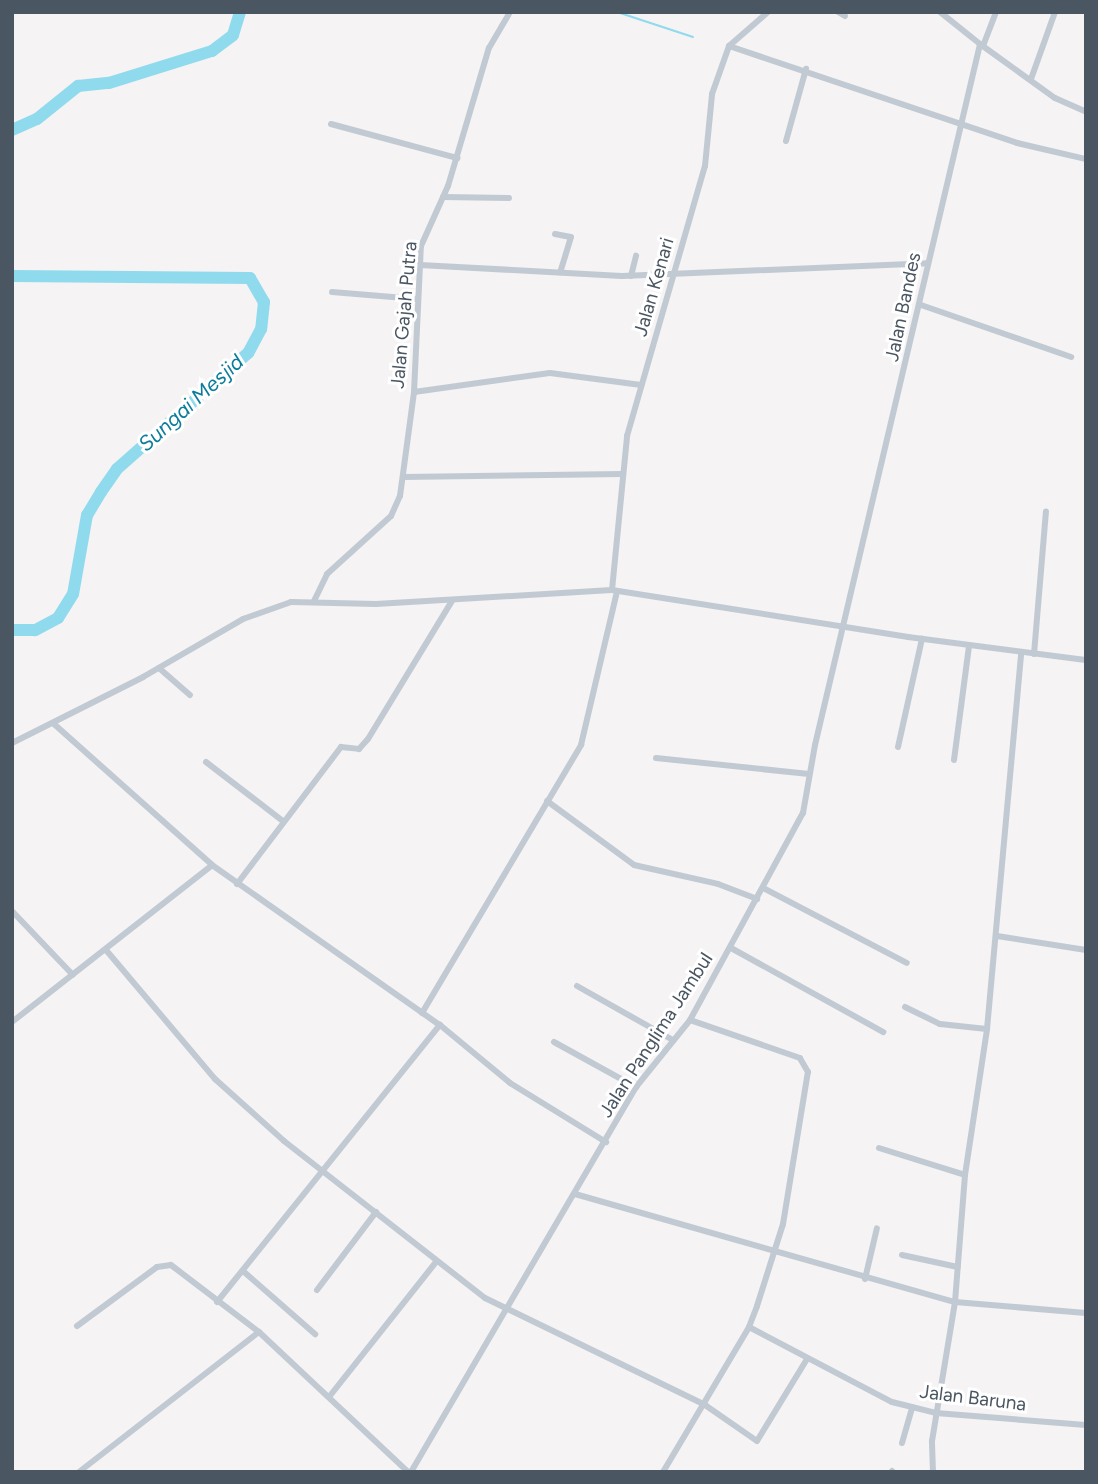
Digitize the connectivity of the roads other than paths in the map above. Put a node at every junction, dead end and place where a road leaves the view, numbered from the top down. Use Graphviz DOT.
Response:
graph roads {
  1 [pos="510,12"];
  2 [pos="768,12"];
  3 [pos="940,12"];
  4 [pos="996,12"];
  5 [pos="1055,12"];
  6 [pos="982,45"];
  7 [pos="729,46"];
  8 [pos="806,69"];
  9 [pos="1031,79"];
  10 [pos="1086,113"];
  11 [pos="961,122"];
  12 [pos="331,124"];
  13 [pos="786,141"];
  14 [pos="457,158"];
  15 [pos="1086,159"];
  16 [pos="443,197"];
  17 [pos="509,198"];
  18 [pos="555,233"];
  19 [pos="636,256"];
  20 [pos="928,262"];
  21 [pos="420,265"];
  22 [pos="560,272"];
  23 [pos="673,275"];
  24 [pos="631,276"];
  25 [pos="331,292"];
  26 [pos="417,299"];
  27 [pos="921,305"];
  28 [pos="1071,357"];
  29 [pos="641,385"];
  30 [pos="414,392"];
  31 [pos="623,474"];
  32 [pos="404,477"];
  33 [pos="1046,512"];
  34 [pos="615,591"];
  35 [pos="314,601"];
  36 [pos="452,601"];
  37 [pos="844,626"];
  38 [pos="922,639"];
  39 [pos="970,646"];
  40 [pos="1021,653"];
  41 [pos="1034,654"];
  42 [pos="1086,660"];
  43 [pos="159,668"];
  44 [pos="190,695"];
  45 [pos="54,724"];
  46 [pos="12,743"];
  47 [pos="898,747"];
  48 [pos="656,758"];
  49 [pos="954,761"];
  50 [pos="206,762"];
  51 [pos="808,774"];
  52 [pos="547,801"];
  53 [pos="283,821"];
  54 [pos="212,865"];
  55 [pos="237,884"];
  56 [pos="763,888"];
  57 [pos="757,899"];
  58 [pos="12,911"];
  59 [pos="997,936"];
  60 [pos="732,948"];
  61 [pos="106,950"];
  62 [pos="1086,950"];
  63 [pos="907,963"];
  64 [pos="73,975"];
  65 [pos="577,986"];
  66 [pos="905,1007"];
  67 [pos="422,1013"];
  68 [pos="690,1020"];
  69 [pos="12,1022"];
  70 [pos="440,1025"];
  71 [pos="988,1029"];
  72 [pos="883,1032"];
  73 [pos="673,1040"];
  74 [pos="554,1042"];
  75 [pos="636,1087"];
  76 [pos="606,1142"];
  77 [pos="879,1148"];
  78 [pos="326,1171"];
  79 [pos="965,1175"];
  80 [pos="575,1194"];
  81 [pos="376,1212"];
  82 [pos="877,1228"];
  83 [pos="775,1254"];
  84 [pos="902,1255"];
  85 [pos="436,1262"];
  86 [pos="958,1267"];
  87 [pos="243,1271"];
  88 [pos="865,1279"];
  89 [pos="317,1290"];
  90 [pos="955,1302"];
  91 [pos="217,1303"];
  92 [pos="509,1310"];
  93 [pos="1086,1313"];
  94 [pos="77,1326"];
  95 [pos="749,1327"];
  96 [pos="259,1332"];
  97 [pos="315,1334"];
  98 [pos="807,1359"];
  99 [pos="329,1397"];
  100 [pos="705,1405"];
  101 [pos="912,1407"];
  102 [pos="936,1413"];
  103 [pos="1086,1425"];
  104 [pos="902,1443"];
  105 [pos="79,1472"];
  106 [pos="409,1472"];
  107 [pos="663,1472"];
  108 [pos="933,1472"];
  1 -- 14 [label="street, Jalan Gajah Putra"];
  2 -- 7 [label="street, Jalan Kenari"];
  3 -- 6 [label="street"];
  4 -- 6 [label="street, Jalan Bandes"];
  5 -- 9 [label="street"];
  6 -- 9 [label="street"];
  6 -- 11 [label="street, Jalan Bandes"];
  7 -- 8 [label="street"];
  7 -- 23 [label="street, Jalan Kenari"];
  8 -- 11 [label="street"];
  8 -- 13 [label="street"];
  9 -- 10 [label="street"];
  11 -- 15 [label="street"];
  11 -- 20 [label="street, Jalan Bandes"];
  12 -- 14 [label="street"];
  14 -- 16 [label="street, Jalan Gajah Putra"];
  16 -- 17 [label="street"];
  16 -- 21 [label="street, Jalan Gajah Putra"];
  18 -- 22 [label="street"];
  19 -- 24 [label="street"];
  20 -- 23 [label="street"];
  20 -- 27 [label="street, Jalan Bandes"];
  21 -- 22 [label="street"];
  21 -- 26 [label="street, Jalan Gajah Putra"];
  22 -- 24 [label="street"];
  23 -- 24 [label="street"];
  23 -- 29 [label="street, Jalan Kenari"];
  25 -- 26 [label="street"];
  26 -- 30 [label="street, Jalan Gajah Putra"];
  27 -- 28 [label="street"];
  27 -- 37 [label="street, Jalan Bandes"];
  29 -- 30 [label="street"];
  29 -- 31 [label="street, Jalan Kenari"];
  30 -- 32 [label="street, Jalan Gajah Putra"];
  31 -- 32 [label="street"];
  31 -- 34 [label="street, Jalan Kenari"];
  32 -- 35 [label="street, Jalan Gajah Putra"];
  33 -- 41 [label="street"];
  34 -- 36 [label="street"];
  34 -- 37 [label="street"];
  34 -- 52 [label="street, Jalan Kenari"];
  35 -- 36 [label="street"];
  35 -- 43 [label="street"];
  36 -- 53 [label="street"];
  37 -- 38 [label="street"];
  37 -- 51 [label="street, Jalan Panglima Jambul"];
  38 -- 39 [label="street"];
  38 -- 47 [label="street"];
  39 -- 40 [label="street"];
  39 -- 49 [label="street"];
  40 -- 41 [label="street"];
  40 -- 59 [label="street"];
  41 -- 42 [label="street"];
  43 -- 44 [label="street"];
  43 -- 45 [label="street"];
  45 -- 46 [label="street"];
  45 -- 54 [label="street"];
  48 -- 51 [label="street"];
  50 -- 53 [label="street"];
  51 -- 56 [label="street, Jalan Panglima Jambul"];
  52 -- 57 [label="street"];
  52 -- 67 [label="street, Jalan Kenari"];
  53 -- 55 [label="street"];
  54 -- 55 [label="street"];
  54 -- 61 [label="street"];
  55 -- 67 [label="street"];
  56 -- 57 [label="street, Jalan Panglima Jambul"];
  56 -- 63 [label="street"];
  57 -- 60 [label="street, Jalan Panglima Jambul"];
  58 -- 64 [label="street"];
  59 -- 62 [label="street"];
  59 -- 71 [label="street"];
  60 -- 68 [label="street, Jalan Panglima Jambul"];
  60 -- 72 [label="street"];
  61 -- 64 [label="street"];
  61 -- 78 [label="street"];
  64 -- 69 [label="street"];
  65 -- 73 [label="street"];
  66 -- 71 [label="street"];
  67 -- 70 [label="street"];
  68 -- 73 [label="street, Jalan Panglima Jambul"];
  68 -- 83 [label="street"];
  70 -- 76 [label="street"];
  70 -- 78 [label="street"];
  71 -- 79 [label="street"];
  73 -- 75 [label="street, Jalan Panglima Jambul"];
  74 -- 75 [label="street"];
  75 -- 76 [label="street, Jalan Panglima Jambul"];
  76 -- 80 [label="street, Jalan Panglima Jambul"];
  77 -- 79 [label="street"];
  78 -- 81 [label="street"];
  78 -- 87 [label="street"];
  79 -- 86 [label="street"];
  80 -- 83 [label="street"];
  80 -- 92 [label="street, Jalan Panglima Jambul"];
  81 -- 85 [label="street"];
  81 -- 89 [label="street"];
  82 -- 88 [label="street"];
  83 -- 88 [label="street"];
  83 -- 95 [label="street"];
  84 -- 86 [label="street"];
  85 -- 92 [label="street"];
  85 -- 99 [label="street"];
  86 -- 90 [label="street"];
  87 -- 91 [label="street"];
  87 -- 97 [label="street"];
  88 -- 90 [label="street"];
  90 -- 93 [label="street"];
  90 -- 102 [label="street"];
  91 -- 94 [label="street"];
  91 -- 96 [label="street"];
  92 -- 100 [label="street"];
  92 -- 106 [label="street, Jalan Panglima Jambul"];
  95 -- 98 [label="street, Jalan Baruna"];
  95 -- 100 [label="street"];
  96 -- 99 [label="street"];
  96 -- 105 [label="street"];
  98 -- 100 [label="street"];
  98 -- 101 [label="street, Jalan Baruna"];
  99 -- 106 [label="street"];
  100 -- 107 [label="street"];
  101 -- 102 [label="street, Jalan Baruna"];
  101 -- 104 [label="street"];
  102 -- 103 [label="street, Jalan Baruna"];
  102 -- 108 [label="street"];
}
